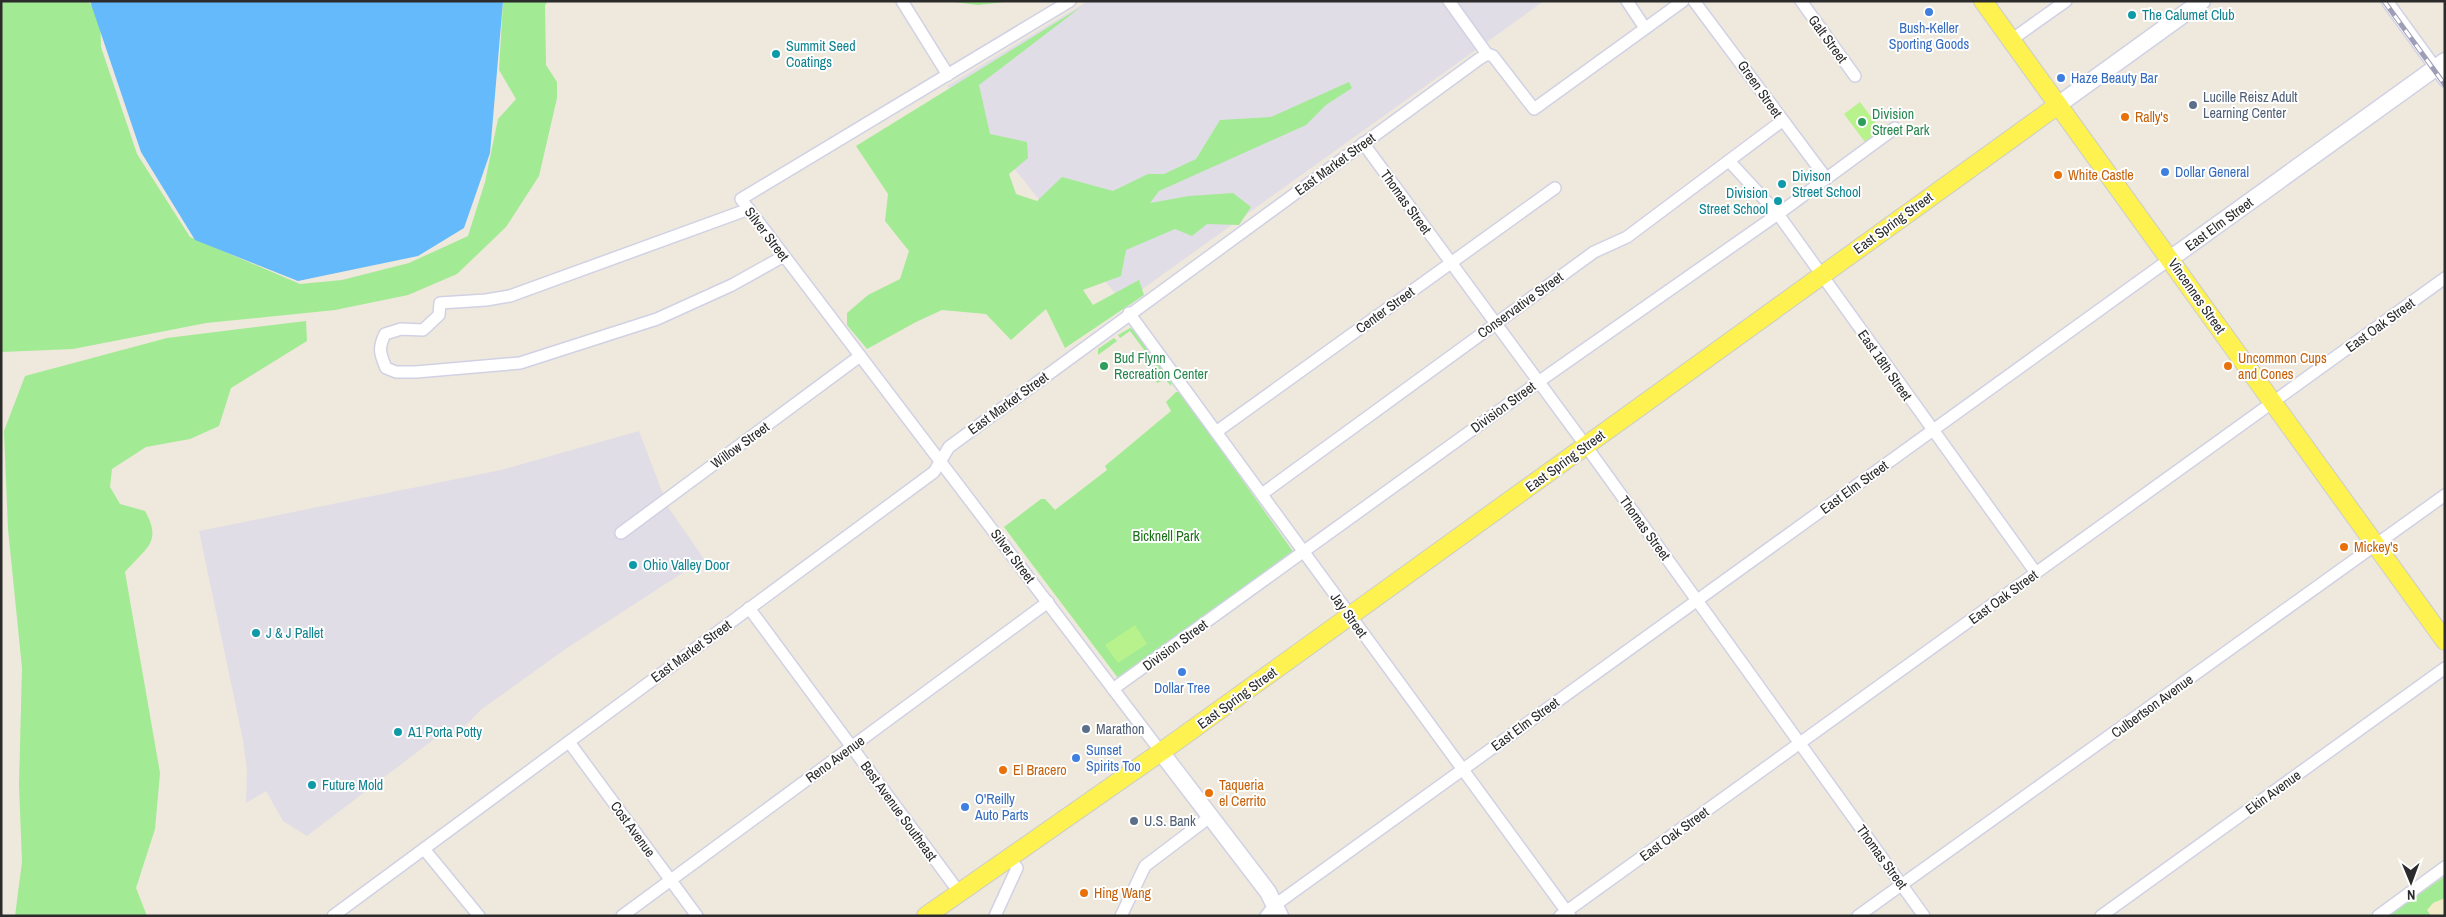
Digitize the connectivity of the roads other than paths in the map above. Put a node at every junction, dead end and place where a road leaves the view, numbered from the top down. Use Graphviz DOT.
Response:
graph roads {
  1 [pos="902,1"];
  2 [pos="1070,1"];
  3 [pos="1449,1"];
  4 [pos="1627,1"];
  5 [pos="1682,1"];
  6 [pos="1694,1"];
  7 [pos="1801,1"];
  8 [pos="1983,1"];
  9 [pos="2066,1"];
  10 [pos="2202,1"];
  11 [pos="2387,1"];
  12 [pos="1646,28"];
  13 [pos="2010,40"];
  14 [pos="1487,54"];
  15 [pos="2441,70"];
  16 [pos="948,75"];
  17 [pos="1855,76"];
  18 [pos="2058,105"];
  19 [pos="1782,121"];
  20 [pos="1895,128"];
  21 [pos="1363,143"];
  22 [pos="1729,161"];
  23 [pos="1826,178"];
  24 [pos="1555,188"];
  25 [pos="749,209"];
  26 [pos="1778,214"];
  27 [pos="784,256"];
  28 [pos="2170,259"];
  29 [pos="1450,263"];
  30 [pos="1822,275"];
  31 [pos="2445,278"];
  32 [pos="1129,313"];
  33 [pos="1494,323"];
  34 [pos="860,356"];
  35 [pos="1539,382"];
  36 [pos="2274,403"];
  37 [pos="1932,431"];
  38 [pos="1216,432"];
  39 [pos="1586,446"];
  40 [pos="940,461"];
  41 [pos="1262,494"];
  42 [pos="2445,495"];
  43 [pos="620,533"];
  44 [pos="2376,546"];
  45 [pos="1305,552"];
  46 [pos="2036,573"];
  47 [pos="1697,600"];
  48 [pos="1048,602"];
  49 [pos="749,608"];
  50 [pos="1350,616"];
  51 [pos="2445,641"];
  52 [pos="2445,668"];
  53 [pos="1113,689"];
  54 [pos="569,742"];
  55 [pos="1800,743"];
  56 [pos="852,747"];
  57 [pos="1161,752"];
  58 [pos="1463,769"];
  59 [pos="1211,816"];
  60 [pos="424,848"];
  61 [pos="1009,857"];
  62 [pos="2445,867"];
  63 [pos="671,880"];
  64 [pos="1902,884"];
  65 [pos="959,892"];
  66 [pos="1274,912"];
  67 [pos="1566,914"];
  68 [pos="333,916"];
  69 [pos="479,916"];
  70 [pos="622,916"];
  71 [pos="697,916"];
  72 [pos="926,916"];
  73 [pos="995,916"];
  74 [pos="1121,916"];
  75 [pos="1858,916"];
  76 [pos="1924,916"];
  77 [pos="2101,916"];
  78 [pos="2378,916"];
  1 -- 16 [label="street"];
  2 -- 16 [label="street"];
  3 -- 14 [label="street"];
  4 -- 12 [label="street"];
  5 -- 12 [label="street"];
  6 -- 19 [label="street, Green Street"];
  7 -- 17 [label="street, Galt Street"];
  8 -- 13 [label="main road, Vincennes Street"];
  9 -- 13 [label="street"];
  10 -- 18 [label="main road, East Spring Street"];
  11 -- 15 [label="street"];
  12 -- 14 [label="street"];
  13 -- 18 [label="main road, Vincennes Street"];
  14 -- 21 [label="street, East Market Street"];
  15 -- 28 [label="main road, East Elm Street"];
  16 -- 25 [label="street, Silver Street"];
  18 -- 28 [label="main road, Vincennes Street"];
  18 -- 30 [label="main road, East Spring Street"];
  19 -- 22 [label="street, Conservative Street"];
  19 -- 23 [label="street, Green Street"];
  20 -- 23 [label="street, Division Street"];
  21 -- 29 [label="street, Thomas Street"];
  21 -- 32 [label="street, East Market Street"];
  22 -- 26 [label="street, East 18th Street"];
  22 -- 33 [label="street, Conservative Street"];
  23 -- 26 [label="street, Division Street"];
  24 -- 29 [label="street, Center Street"];
  25 -- 27 [label="street, Silver Street"];
  25 -- 27 [label="street"];
  26 -- 30 [label="street, East 18th Street"];
  26 -- 35 [label="street, Division Street"];
  27 -- 34 [label="street, Silver Street"];
  28 -- 36 [label="main road, Vincennes Street"];
  28 -- 37 [label="street, East Elm Street"];
  29 -- 33 [label="street, Thomas Street"];
  29 -- 38 [label="street, Center Street"];
  30 -- 37 [label="street, East 18th Street"];
  30 -- 39 [label="main road, East Spring Street"];
  31 -- 36 [label="street, East Oak Street"];
  32 -- 38 [label="street, Jay Street"];
  32 -- 40 [label="street, East Market Street"];
  33 -- 35 [label="street, Thomas Street"];
  33 -- 41 [label="street, Conservative Street"];
  34 -- 40 [label="street, Silver Street"];
  34 -- 43 [label="street, Willow Street"];
  35 -- 39 [label="street, Thomas Street"];
  35 -- 45 [label="street, Division Street"];
  36 -- 44 [label="main road, Vincennes Street"];
  36 -- 46 [label="street, East Oak Street"];
  37 -- 46 [label="street, East 18th Street"];
  37 -- 47 [label="street, East Elm Street"];
  38 -- 41 [label="street, Jay Street"];
  39 -- 47 [label="street, Thomas Street"];
  39 -- 50 [label="main road, East Spring Street"];
  40 -- 48 [label="street, Silver Street"];
  40 -- 49 [label="street, East Market Street"];
  41 -- 45 [label="street, Jay Street"];
  42 -- 44 [label="street, Culbertson Avenue"];
  44 -- 51 [label="main road, Vincennes Street"];
  44 -- 64 [label="street, Culbertson Avenue"];
  45 -- 50 [label="street, Jay Street"];
  45 -- 53 [label="street, Division Street"];
  46 -- 55 [label="street, East Oak Street"];
  47 -- 55 [label="street, Thomas Street"];
  47 -- 58 [label="street, East Elm Street"];
  48 -- 53 [label="street, Silver Street"];
  48 -- 56 [label="street, Reno Avenue"];
  49 -- 54 [label="street, East Market Street"];
  49 -- 56 [label="street, Best Avenue Southeast"];
  50 -- 57 [label="main road, East Spring Street"];
  50 -- 58 [label="street, Jay Street"];
  52 -- 77 [label="street, Ekin Avenue"];
  53 -- 57 [label="street, Silver Street"];
  54 -- 60 [label="street, East Market Street"];
  54 -- 63 [label="street, Cost Avenue"];
  55 -- 64 [label="street, Thomas Street"];
  55 -- 67 [label="street, East Oak Street"];
  56 -- 63 [label="street, Reno Avenue"];
  56 -- 65 [label="street, Best Avenue Southeast"];
  57 -- 59 [label="main road, Silver Street"];
  57 -- 61 [label="main road, East Spring Street"];
  58 -- 66 [label="street, East Elm Street"];
  58 -- 67 [label="street, Jay Street"];
  59 -- 66 [label="main road, Silver Street"];
  59 -- 74 [label="street"];
  60 -- 68 [label="street, East Market Street"];
  60 -- 69 [label="street"];
  61 -- 65 [label="main road, East Spring Street"];
  61 -- 73 [label="street"];
  62 -- 78 [label="street"];
  63 -- 70 [label="street, Reno Avenue"];
  63 -- 71 [label="street, Cost Avenue"];
  64 -- 75 [label="street, Culbertson Avenue"];
  64 -- 76 [label="street, Thomas Street"];
  65 -- 72 [label="main road, East Spring Street"];
}
